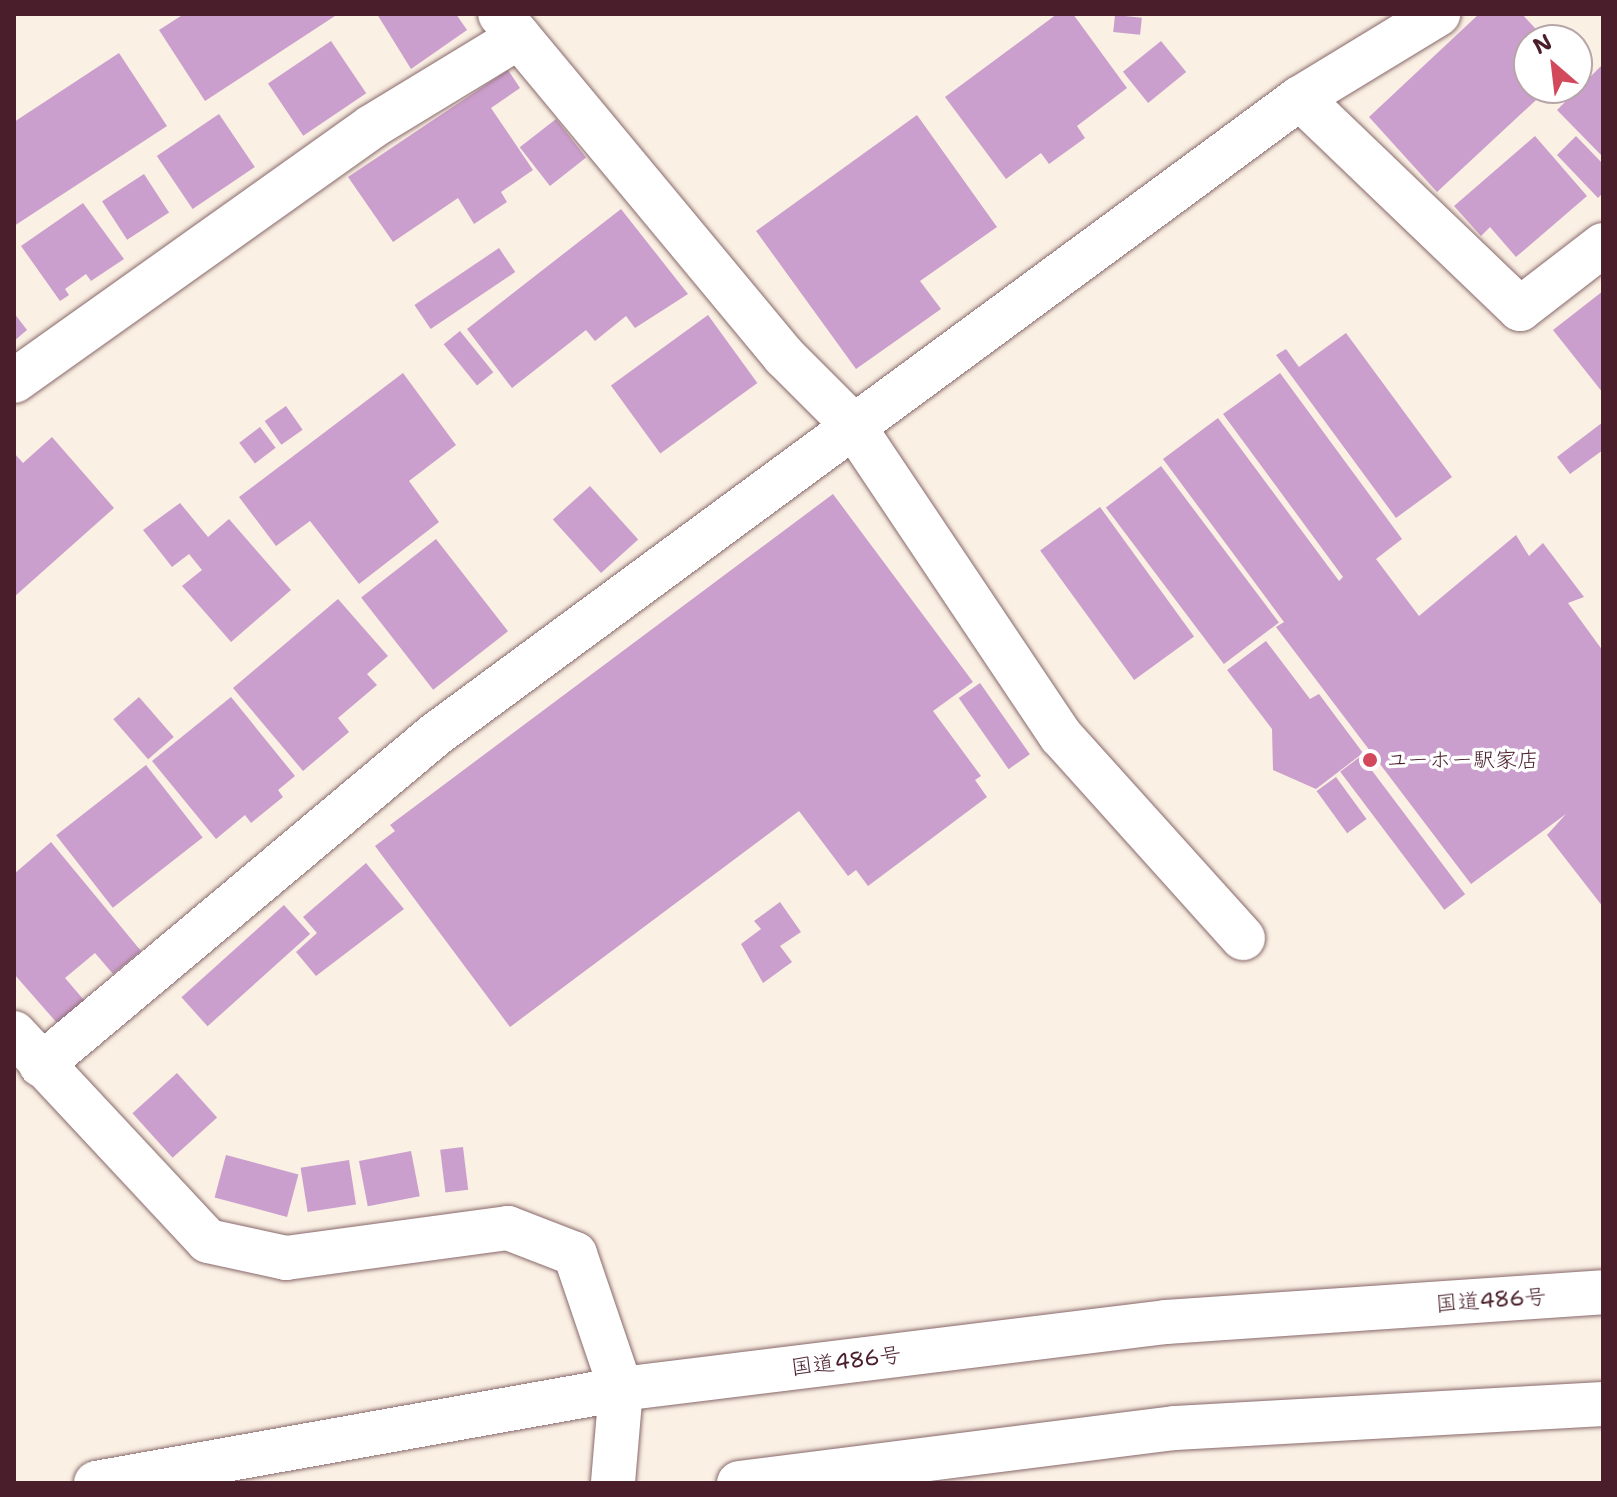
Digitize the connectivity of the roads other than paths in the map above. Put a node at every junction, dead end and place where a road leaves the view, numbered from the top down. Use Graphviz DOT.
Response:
graph roads {
  1 [pos="1438,14"];
  2 [pos="509,26"];
  3 [pos="1300,98"];
  4 [pos="1603,245"];
  5 [pos="14,381"];
  6 [pos="852,424"];
  7 [pos="1243,938"];
  8 [pos="28,1049"];
  9 [pos="1603,1292"];
  10 [pos="621,1389"];
  11 [pos="1603,1404"];
  12 [pos="96,1483"];
  13 [pos="613,1483"];
  14 [pos="739,1483"];
  1 -- 3 [label="main road"];
  2 -- 5 [label="main road"];
  2 -- 6 [label="main road"];
  3 -- 4 [label="main road"];
  3 -- 6 [label="main road"];
  6 -- 7 [label="main road"];
  6 -- 8 [label="main road"];
  8 -- 10 [label="main road"];
  9 -- 10 [label="main road, 国道486号"];
  10 -- 12 [label="main road, 国道486号"];
  10 -- 13 [label="main road"];
  11 -- 14 [label="main road"];
}
